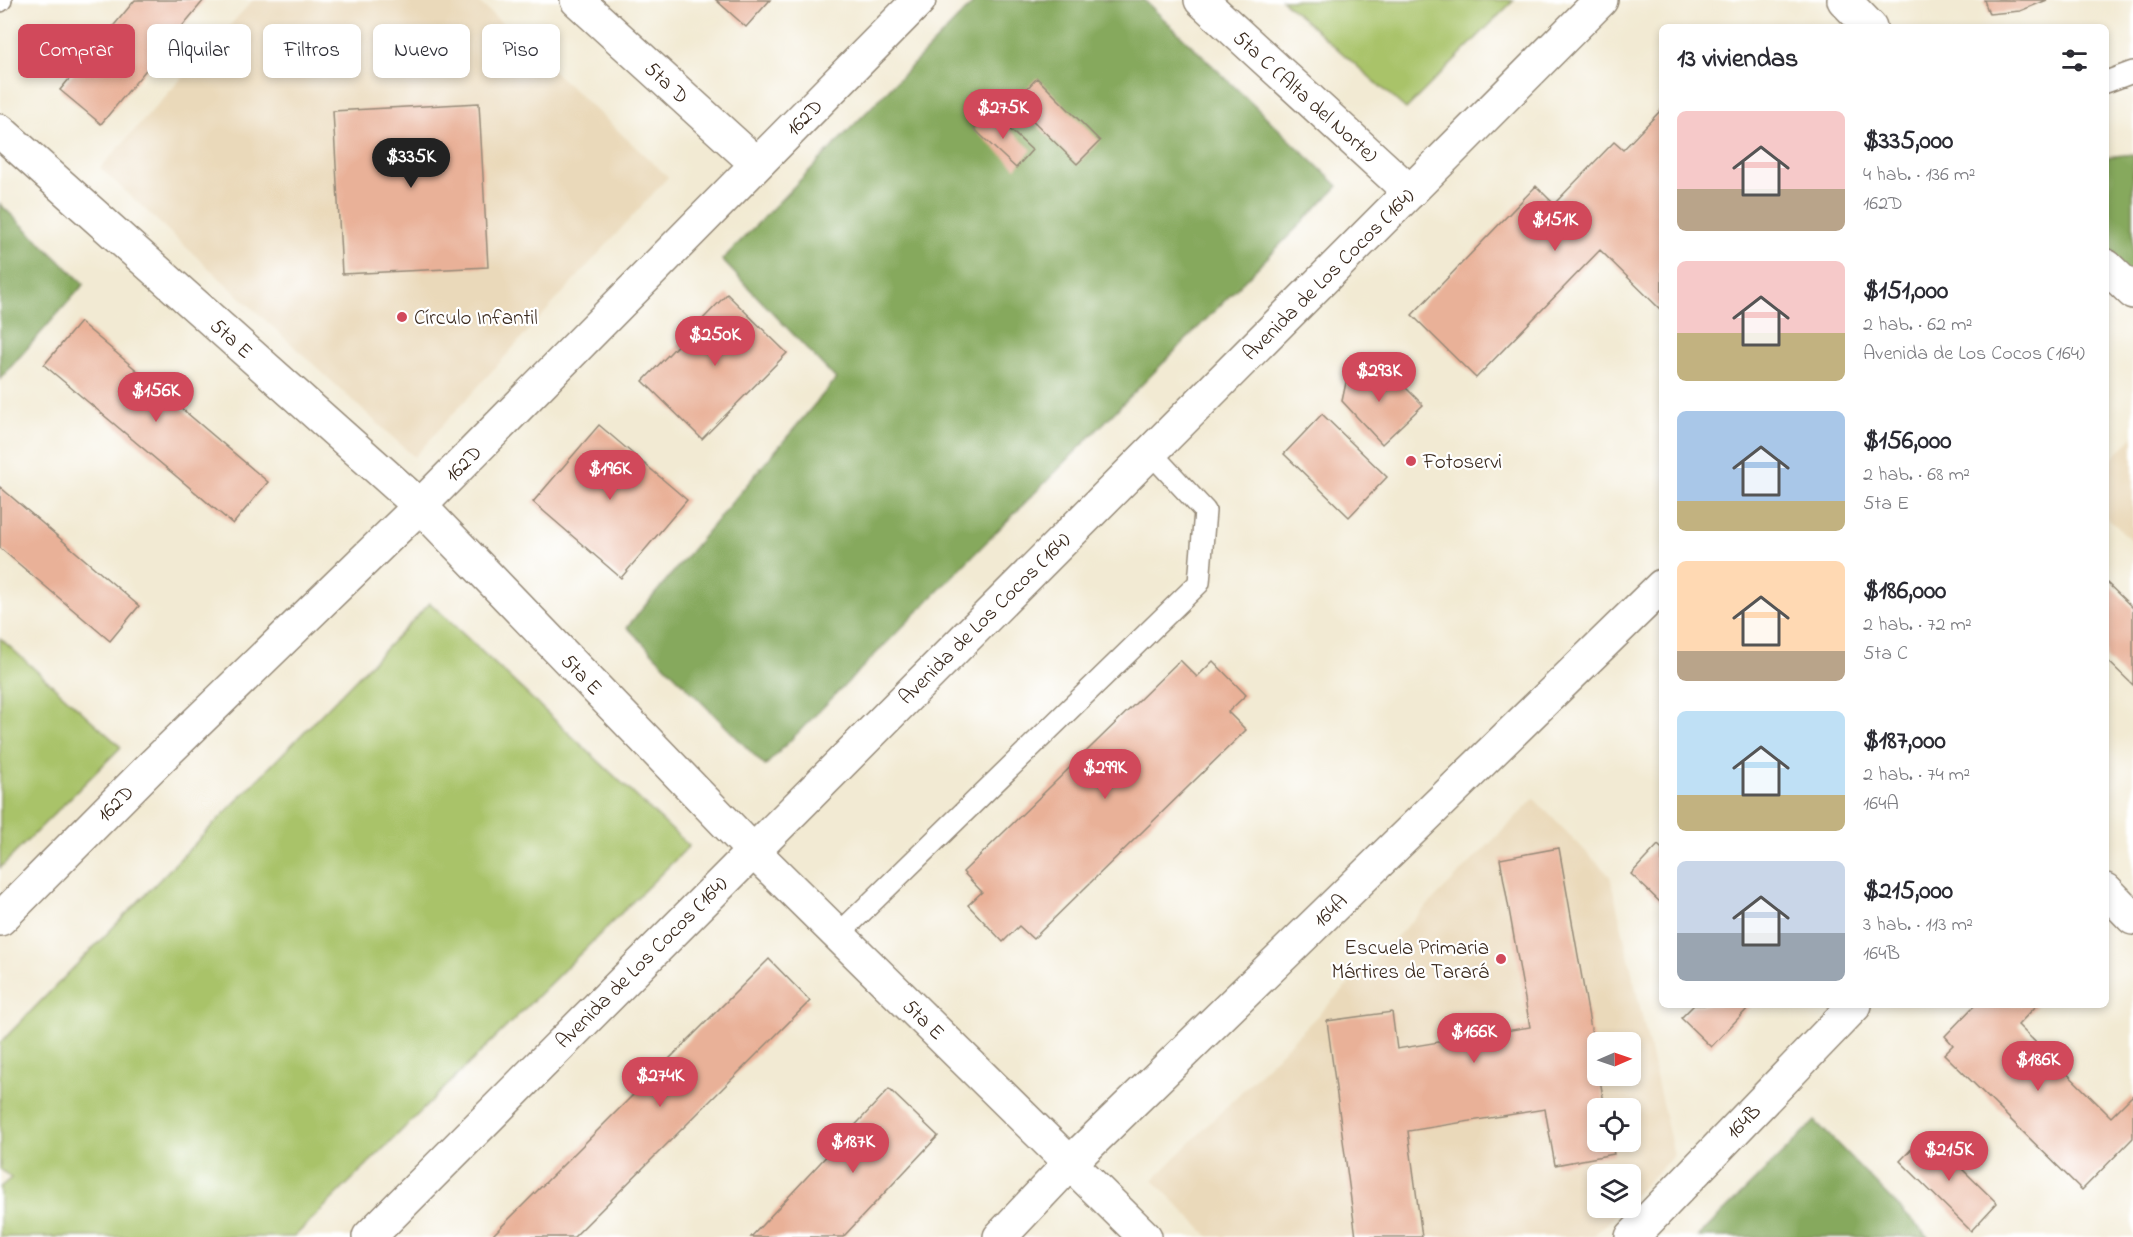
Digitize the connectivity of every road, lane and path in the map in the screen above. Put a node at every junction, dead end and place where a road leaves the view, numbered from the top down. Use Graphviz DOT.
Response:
graph roads {
  1 [pos="577,0"];
  2 [pos="919,0"];
  3 [pos="1202,0"];
  4 [pos="1600,0"];
  5 [pos="1844,0"];
  6 [pos="1867,24"];
  7 [pos="2133,72"];
  8 [pos="2109,81"];
  9 [pos="0,131"];
  10 [pos="757,164"];
  11 [pos="1410,192"];
  12 [pos="2109,269"];
  13 [pos="2133,292"];
  14 [pos="1150,452"];
  15 [pos="420,506"];
  16 [pos="1659,589"];
  17 [pos="752,850"];
  18 [pos="2109,893"];
  19 [pos="2133,918"];
  20 [pos="0,919"];
  21 [pos="838,935"];
  22 [pos="1852,1008"];
  23 [pos="1070,1163"];
  24 [pos="369,1237"];
  25 [pos="1000,1237"];
  26 [pos="1145,1237"];
  27 [pos="1632,1237"];
  1 -- 10 [label="street, 5ta D"];
  2 -- 10 [label="street, 162D"];
  3 -- 11 [label="street, 5ta C (Alta del Norte)"];
  4 -- 11 [label="street, Avenida de Los Cocos (164)"];
  5 -- 6 [label="street"];
  7 -- 8 [label="lane"];
  9 -- 15 [label="street, 5ta E"];
  10 -- 15 [label="street, 162D"];
  11 -- 14 [label="street, Avenida de Los Cocos (164)"];
  12 -- 13 [label="street"];
  14 -- 17 [label="street, Avenida de Los Cocos (164)"];
  14 -- 21 [label="lane"];
  15 -- 17 [label="street, 5ta E"];
  15 -- 20 [label="street, 162D"];
  16 -- 23 [label="street, 164A"];
  17 -- 21 [label="street, 5ta E"];
  17 -- 24 [label="street, Avenida de Los Cocos (164)"];
  18 -- 19 [label="street"];
  21 -- 23 [label="street, 5ta E"];
  22 -- 27 [label="street, 164B"];
  23 -- 25 [label="street, 164A"];
  23 -- 26 [label="street, 5ta E"];
}
